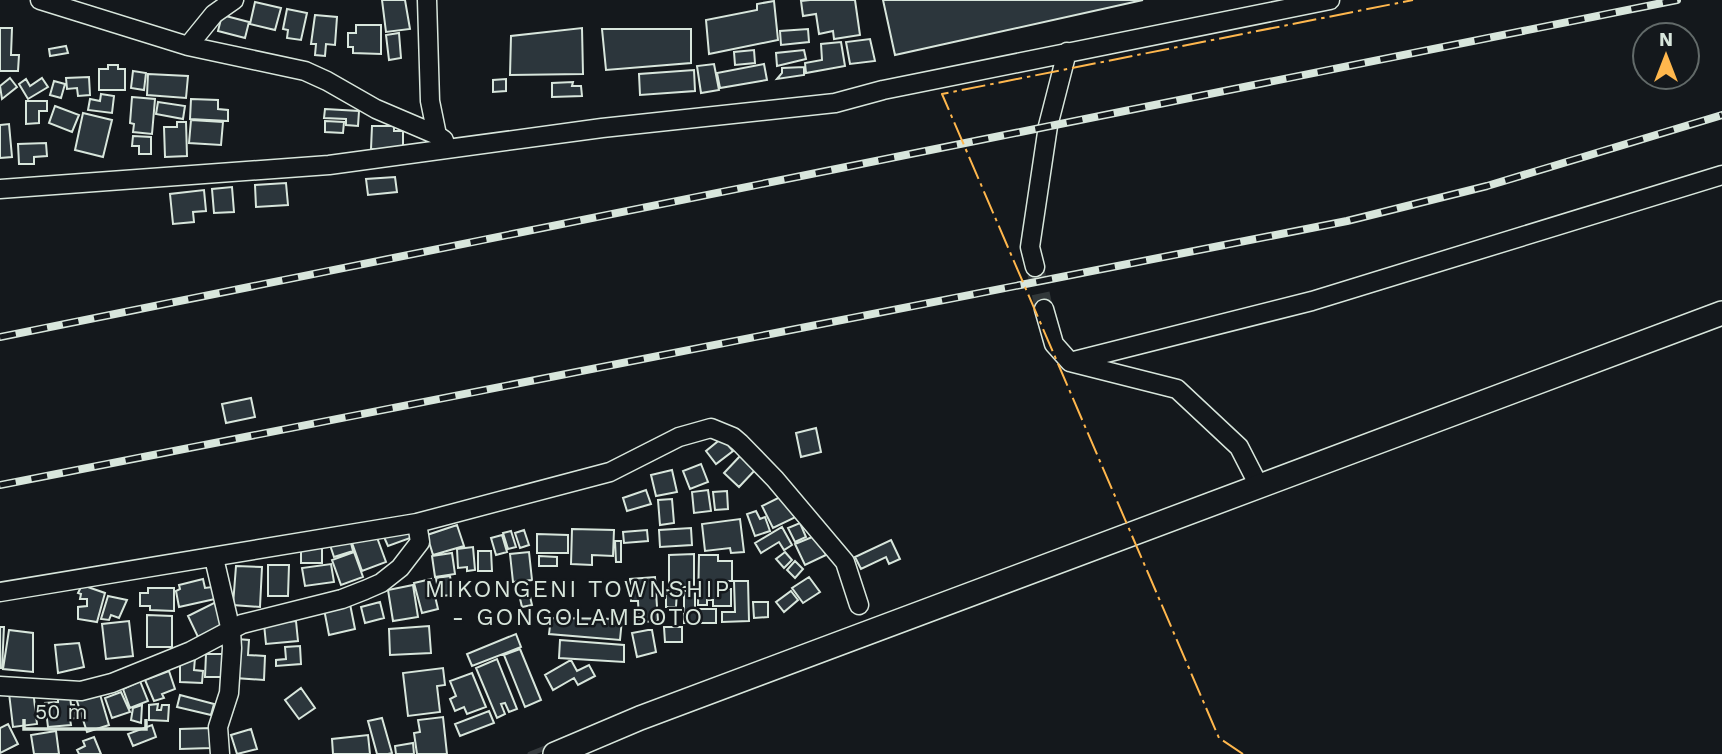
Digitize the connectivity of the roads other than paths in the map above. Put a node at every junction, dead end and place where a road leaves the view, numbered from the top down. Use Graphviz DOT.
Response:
graph roads {
  1 [pos="40,0"];
  2 [pos="234,0"];
  3 [pos="427,0"];
  4 [pos="1330,0"];
  5 [pos="188,46"];
  6 [pos="1067,52"];
  7 [pos="437,135"];
  8 [pos="455,148"];
  9 [pos="1722,175"];
  10 [pos="0,190"];
  11 [pos="1035,267"];
  12 [pos="1044,309"];
  13 [pos="1722,313"];
  14 [pos="1070,362"];
  15 [pos="1259,486"];
  16 [pos="417,523"];
  17 [pos="214,558"];
  18 [pos="0,592"];
  19 [pos="859,604"];
  20 [pos="231,631"];
  21 [pos="0,686"];
  22 [pos="220,754"];
  23 [pos="555,754"];
  1 -- 5 [label="street"];
  2 -- 5 [label="street"];
  3 -- 7 [label="street"];
  4 -- 6 [label="street"];
  5 -- 7 [label="street"];
  6 -- 8 [label="street"];
  6 -- 11 [label="street"];
  7 -- 8 [label="street"];
  8 -- 10 [label="street"];
  9 -- 14 [label="street"];
  12 -- 14 [label="street"];
  13 -- 15 [label="main road"];
  14 -- 15 [label="street"];
  15 -- 23 [label="main road"];
  16 -- 17 [label="street"];
  16 -- 19 [label="street"];
  16 -- 20 [label="street"];
  17 -- 18 [label="street"];
  17 -- 20 [label="street"];
  20 -- 21 [label="street"];
  20 -- 22 [label="street"];
}
